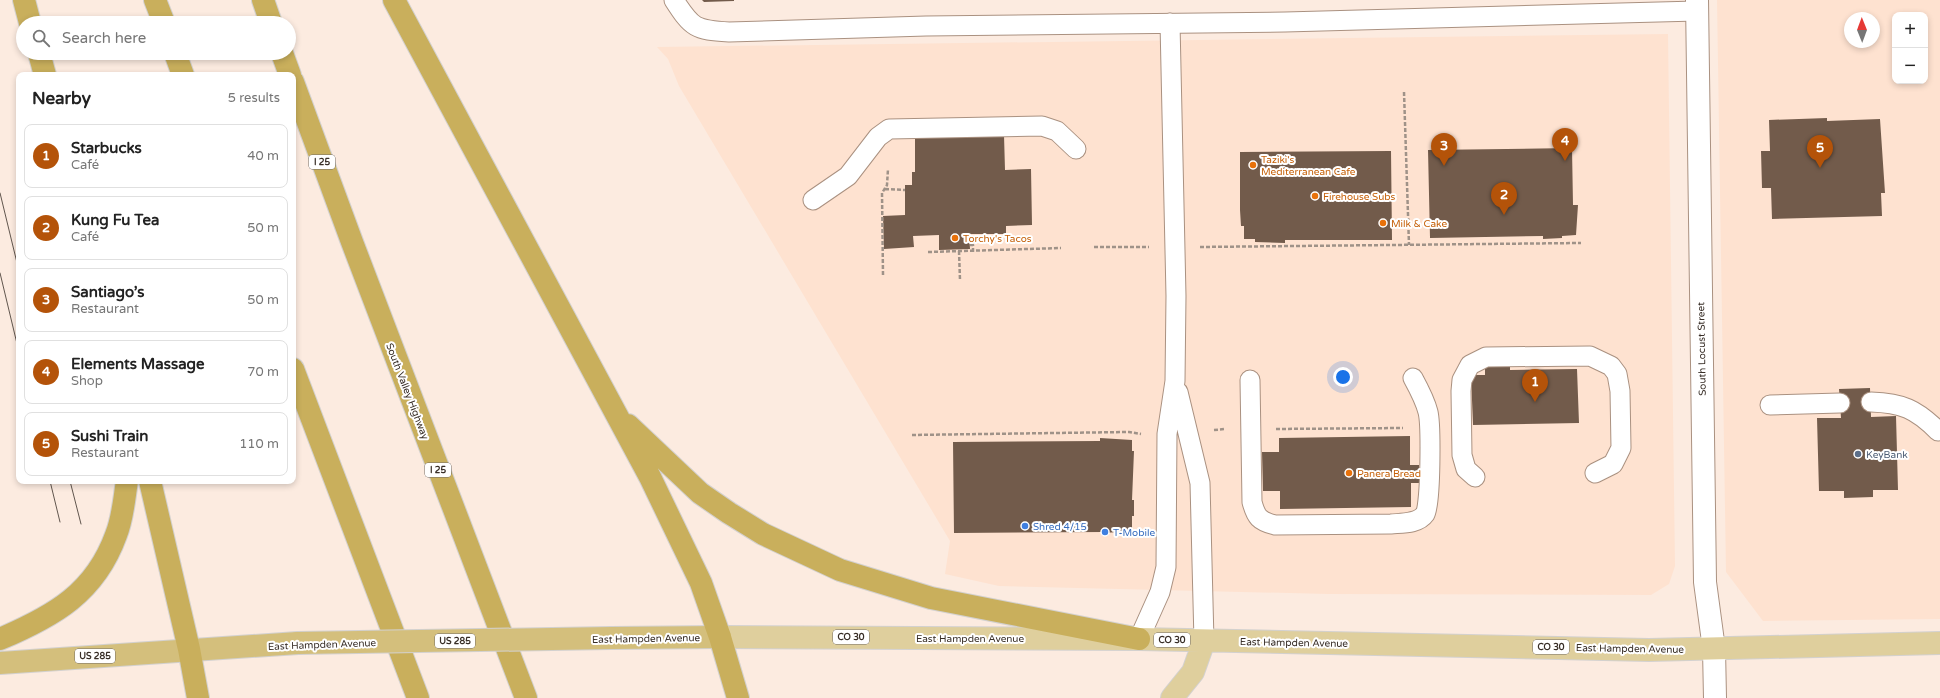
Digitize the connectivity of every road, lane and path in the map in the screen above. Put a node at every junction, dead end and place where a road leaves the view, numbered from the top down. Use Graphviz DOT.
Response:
graph roads {
  1 [pos="24,0"];
  2 [pos="155,0"];
  3 [pos="263,0"];
  4 [pos="394,0"];
  5 [pos="674,0"];
  6 [pos="1697,5"];
  7 [pos="28,16"];
  8 [pos="161,16"];
  9 [pos="269,16"];
  10 [pos="1170,23"];
  11 [pos="41,60"];
  12 [pos="178,60"];
  13 [pos="285,60"];
  14 [pos="44,72"];
  15 [pos="182,72"];
  16 [pos="289,72"];
  17 [pos="296,90"];
  18 [pos="1404,92"];
  19 [pos="1076,149"];
  20 [pos="888,164"];
  21 [pos="884,189"];
  22 [pos="905,190"];
  23 [pos="813,200"];
  24 [pos="1581,243"];
  25 [pos="970,245"];
  26 [pos="1409,245"];
  27 [pos="1152,246"];
  28 [pos="1094,247"];
  29 [pos="1196,247"];
  30 [pos="1060,248"];
  31 [pos="960,251"];
  32 [pos="928,252"];
  33 [pos="973,252"];
  34 [pos="883,275"];
  35 [pos="960,280"];
  36 [pos="296,377"];
  37 [pos="1414,378"];
  38 [pos="1250,380"];
  39 [pos="1175,381"];
  40 [pos="1871,402"];
  41 [pos="1840,403"];
  42 [pos="1770,406"];
  43 [pos="616,414"];
  44 [pos="1409,428"];
  45 [pos="1230,429"];
  46 [pos="1275,429"];
  47 [pos="1212,431"];
  48 [pos="1938,431"];
  49 [pos="1144,434"];
  50 [pos="912,435"];
  51 [pos="1595,473"];
  52 [pos="1475,477"];
  53 [pos="126,484"];
  54 [pos="151,484"];
  55 [pos="720,637"];
  56 [pos="0,639"];
  57 [pos="1139,639"];
  58 [pos="1204,641"];
  59 [pos="1940,643"];
  60 [pos="189,649"];
  61 [pos="1714,649"];
  62 [pos="0,663"];
  63 [pos="198,698"];
  64 [pos="418,698"];
  65 [pos="526,698"];
  66 [pos="738,698"];
  67 [pos="1172,698"];
  68 [pos="1715,698"];
  1 -- 7 [label="highway"];
  2 -- 8 [label="highway"];
  3 -- 9 [label="highway"];
  4 -- 43 [label="highway"];
  5 -- 10 [label="lane"];
  6 -- 10 [label="lane"];
  6 -- 61 [label="street, South Locust Street"];
  10 -- 39 [label="lane"];
  11 -- 14 [label="highway"];
  12 -- 15 [label="highway"];
  13 -- 16 [label="highway"];
  17 -- 65 [label="highway, South Valley Highway / I 25"];
  18 -- 26 [label="path"];
  19 -- 23 [label="lane"];
  20 -- 21 [label="path"];
  21 -- 22 [label="path"];
  21 -- 34 [label="path"];
  24 -- 26 [label="path"];
  25 -- 33 [label="path"];
  26 -- 29 [label="path"];
  27 -- 28 [label="path"];
  30 -- 33 [label="path"];
  31 -- 32 [label="path"];
  31 -- 33 [label="path"];
  31 -- 35 [label="path"];
  36 -- 64 [label="highway"];
  37 -- 38 [label="lane"];
  39 -- 57 [label="lane"];
  39 -- 58 [label="lane"];
  40 -- 48 [label="lane"];
  41 -- 42 [label="lane"];
  43 -- 55 [label="highway"];
  43 -- 57 [label="highway"];
  44 -- 46 [label="path"];
  45 -- 47 [label="path"];
  49 -- 50 [label="path"];
  51 -- 52 [label="lane"];
  53 -- 56 [label="highway"];
  54 -- 60 [label="highway"];
  55 -- 57 [label="main road, East Hampden Avenue / CO 30"];
  55 -- 60 [label="highway, East Hampden Avenue / US 285, bridge"];
  55 -- 66 [label="highway"];
  57 -- 58 [label="main road, East Hampden Avenue / CO 30"];
  58 -- 61 [label="main road, East Hampden Avenue / CO 30"];
  58 -- 67 [label="main road"];
  59 -- 61 [label="main road, East Hampden Avenue / CO 30"];
  60 -- 62 [label="highway, East Hampden Avenue / US 285"];
  60 -- 63 [label="highway"];
  61 -- 68 [label="street, South Locust Street"];
}
